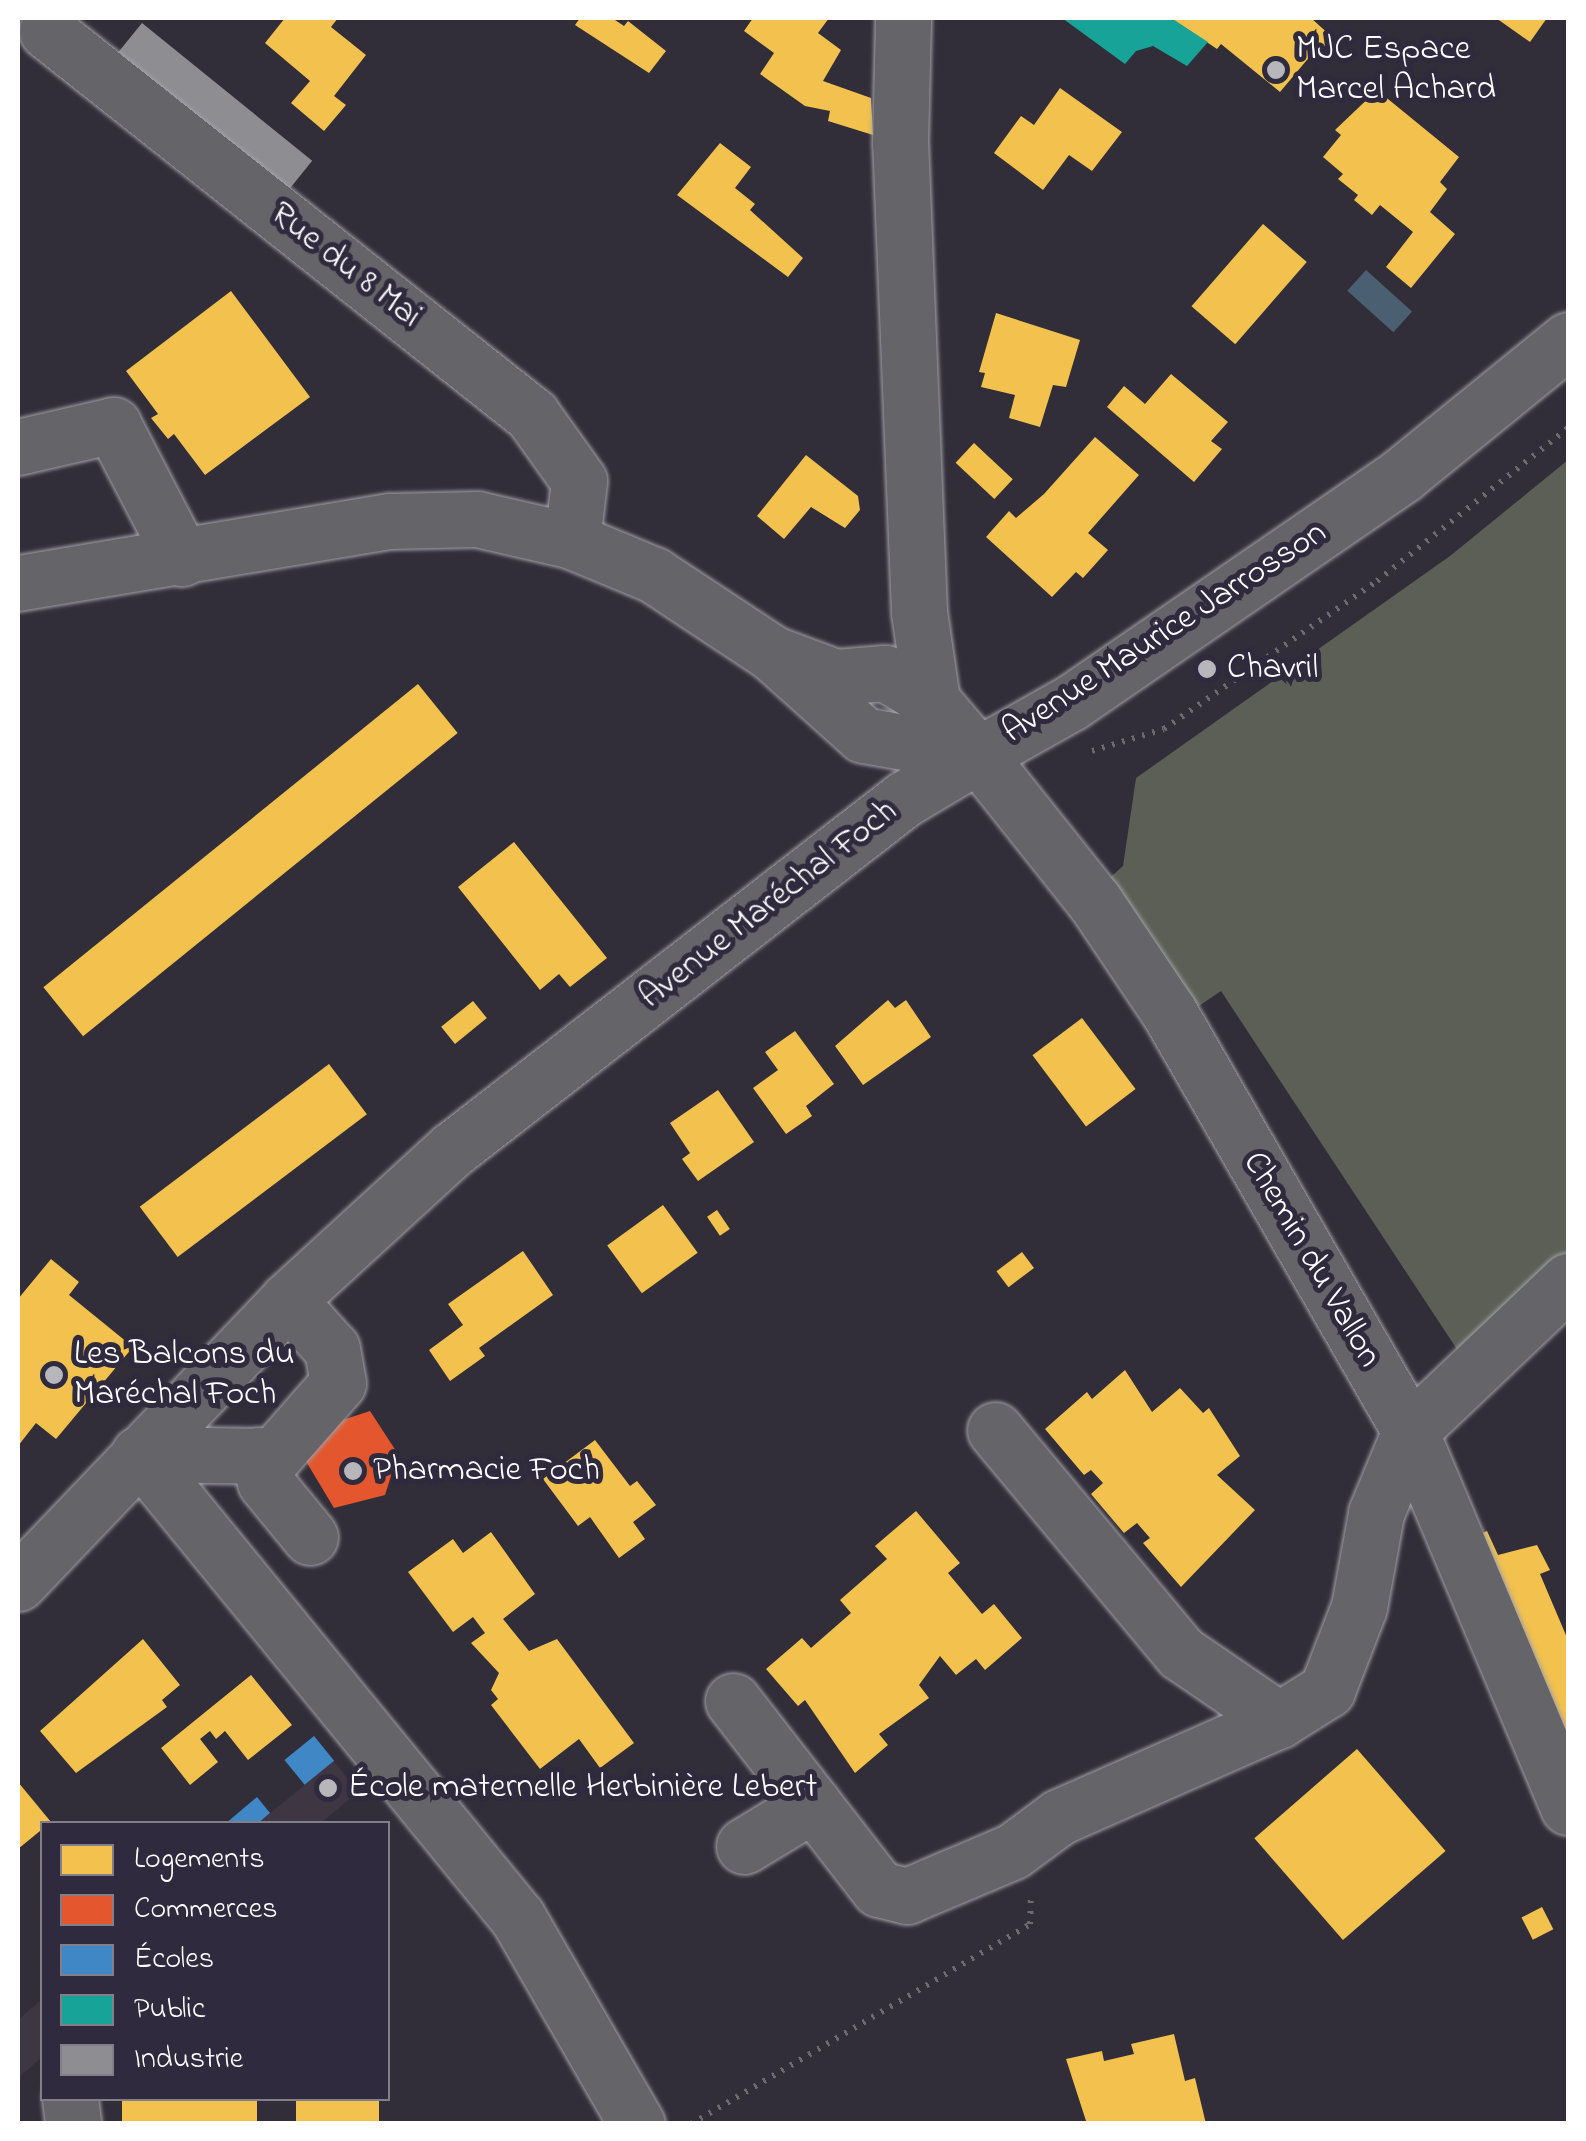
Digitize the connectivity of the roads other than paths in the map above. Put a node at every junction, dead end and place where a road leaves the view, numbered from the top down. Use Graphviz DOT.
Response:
graph roads {
  1 [pos="903,18"];
  2 [pos="47,30"];
  3 [pos="1568,340"];
  4 [pos="18,447"];
  5 [pos="572,541"];
  6 [pos="182,558"];
  7 [pos="18,583"];
  8 [pos="772,654"];
  9 [pos="932,701"];
  10 [pos="978,755"];
  11 [pos="1568,1281"];
  12 [pos="288,1300"];
  13 [pos="995,1430"];
  14 [pos="1410,1431"];
  15 [pos="139,1454"];
  16 [pos="258,1455"];
  17 [pos="310,1537"];
  18 [pos="21,1572"];
  19 [pos="733,1702"];
  20 [pos="1278,1720"];
  21 [pos="813,1804"];
  22 [pos="1568,1807"];
  23 [pos="744,1846"];
  24 [pos="637,2124"];
  1 -- 9 [label="street"];
  2 -- 5 [label="street, Rue du 8 Mai"];
  3 -- 10 [label="street, Avenue Maurice Jarrosson"];
  4 -- 6 [label="street"];
  5 -- 6 [label="street"];
  5 -- 8 [label="street"];
  6 -- 7 [label="street"];
  8 -- 9 [label="street"];
  8 -- 10 [label="street"];
  9 -- 10 [label="street"];
  10 -- 12 [label="street, Avenue Maréchal Foch"];
  10 -- 14 [label="street, Chemin du Vallon"];
  11 -- 14 [label="street"];
  12 -- 15 [label="street, Avenue Maréchal Foch"];
  12 -- 16 [label="street"];
  13 -- 20 [label="street"];
  14 -- 20 [label="street"];
  14 -- 22 [label="street, Chemin du Vallon"];
  15 -- 16 [label="street"];
  15 -- 18 [label="street, Avenue Maréchal Foch"];
  15 -- 24 [label="street"];
  16 -- 17 [label="street"];
  19 -- 21 [label="street"];
  20 -- 21 [label="street"];
  21 -- 23 [label="street"];
}
